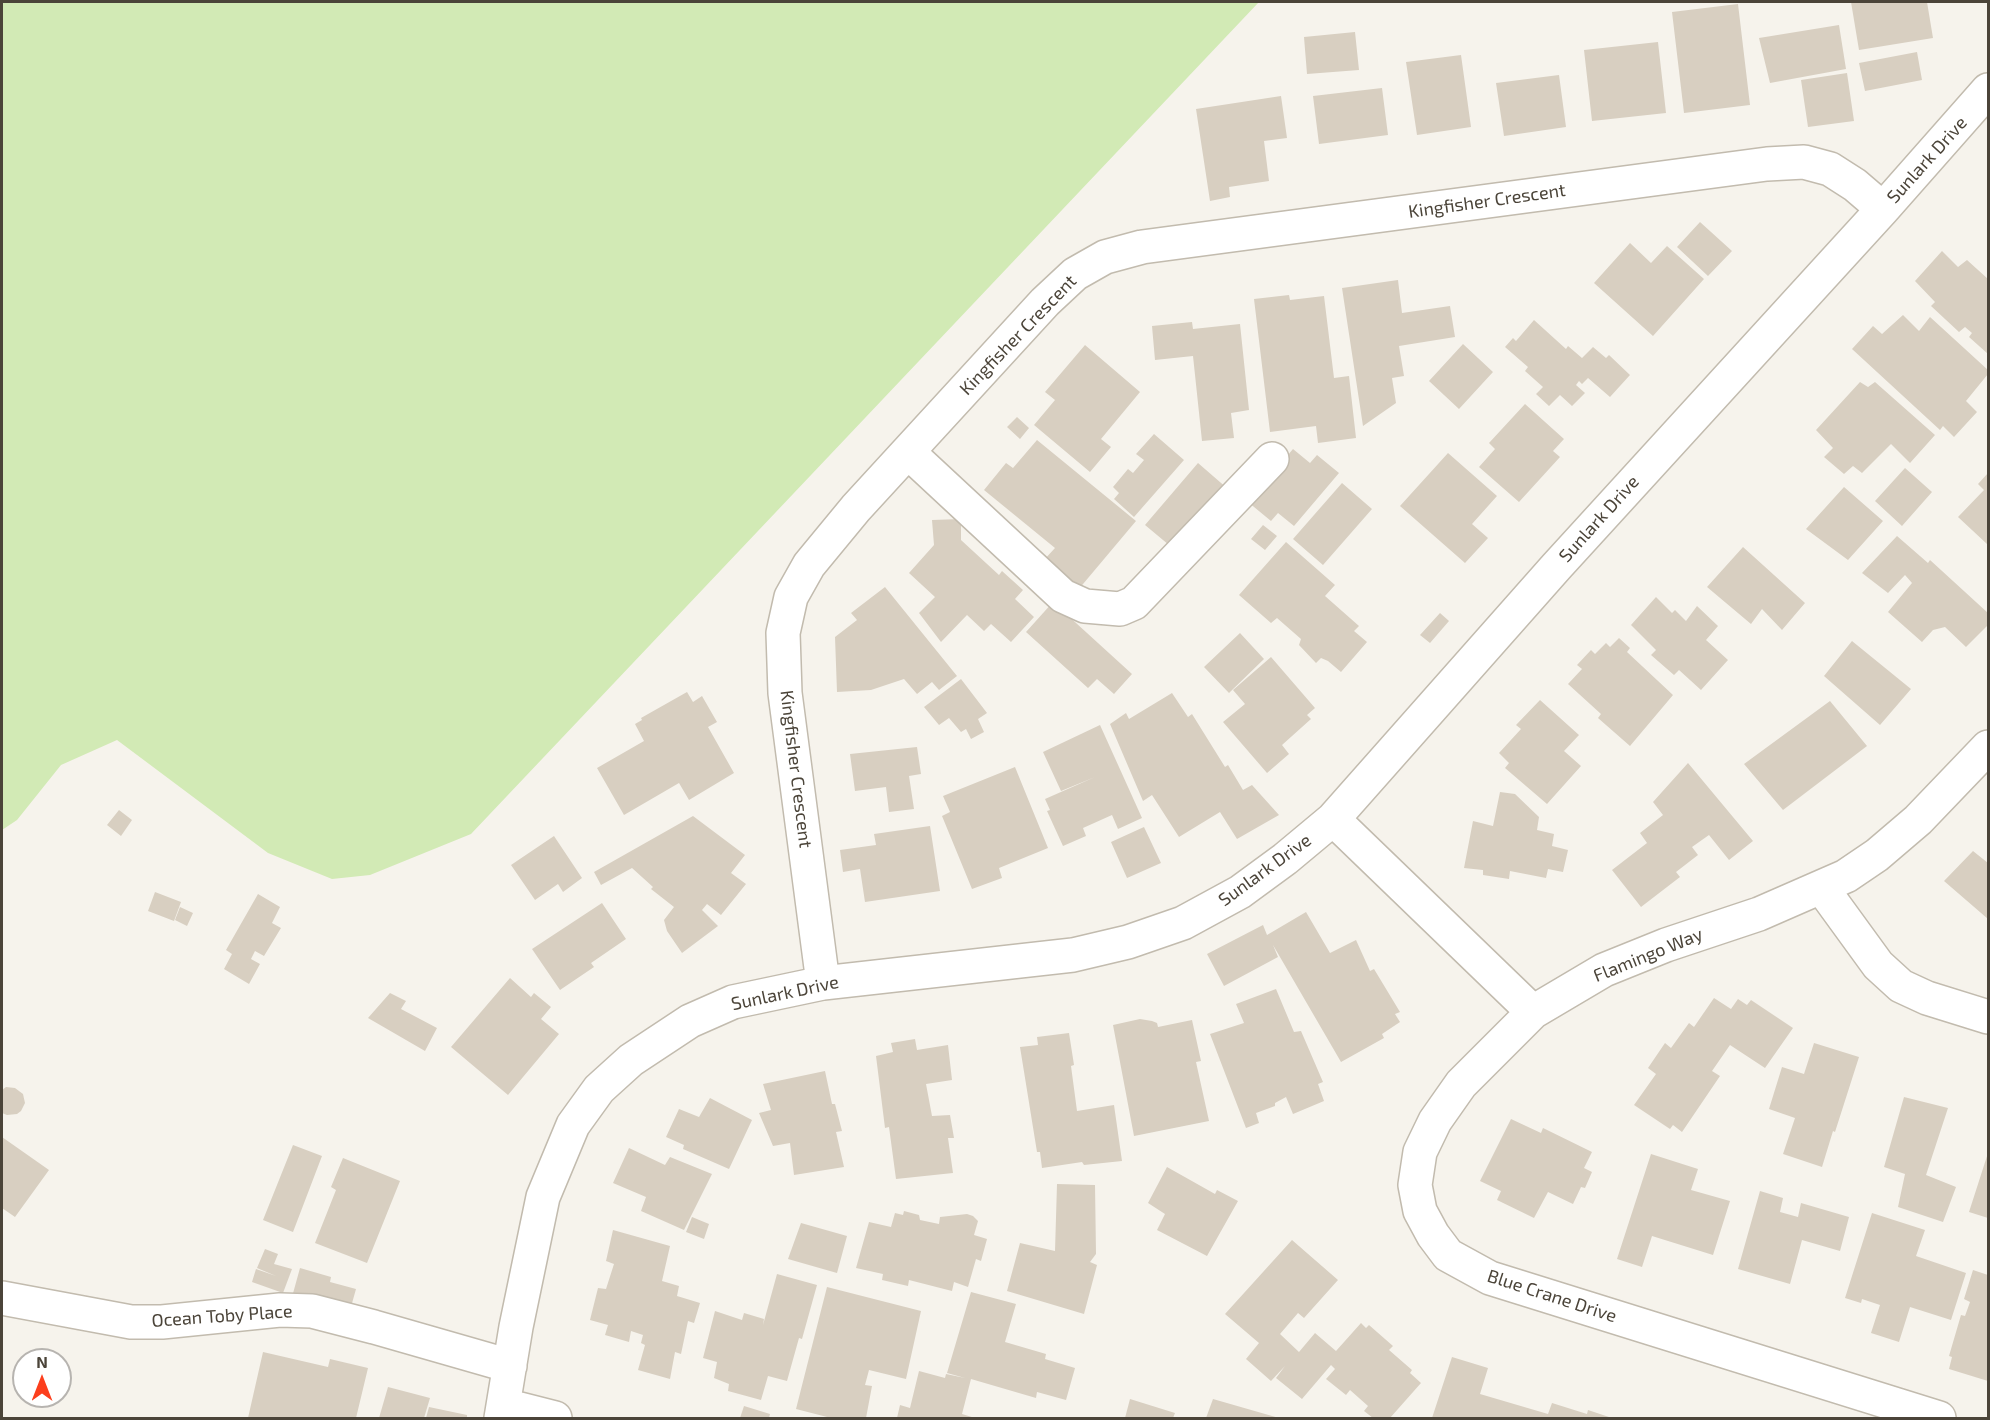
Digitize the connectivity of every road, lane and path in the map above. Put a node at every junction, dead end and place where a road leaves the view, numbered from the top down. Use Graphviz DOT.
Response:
graph roads {
  1 [pos="1989,90"];
  2 [pos="1883,209"];
  3 [pos="908,452"];
  4 [pos="1272,459"];
  5 [pos="1989,747"];
  6 [pos="1333,819"];
  7 [pos="1822,888"];
  8 [pos="823,983"];
  9 [pos="1533,1012"];
  10 [pos="1989,1017"];
  11 [pos="2,1298"];
  12 [pos="510,1366"];
  13 [pos="503,1412"];
  14 [pos="555,1419"];
  15 [pos="1939,1419"];
  1 -- 2 [label="street, Sunlark Drive"];
  2 -- 3 [label="street, Kingfisher Crescent"];
  2 -- 6 [label="street, Sunlark Drive"];
  3 -- 4 [label="street"];
  3 -- 8 [label="street, Kingfisher Crescent"];
  5 -- 7 [label="street, Flamingo Way"];
  6 -- 8 [label="street, Sunlark Drive"];
  6 -- 9 [label="street"];
  7 -- 9 [label="street, Flamingo Way"];
  7 -- 10 [label="street"];
  8 -- 12 [label="street, Sunlark Drive"];
  9 -- 15 [label="street, Blue Crane Drive"];
  11 -- 12 [label="street, Ocean Toby Place"];
  12 -- 13 [label="street, Sunlark Drive"];
  13 -- 14 [label="street"];
}
